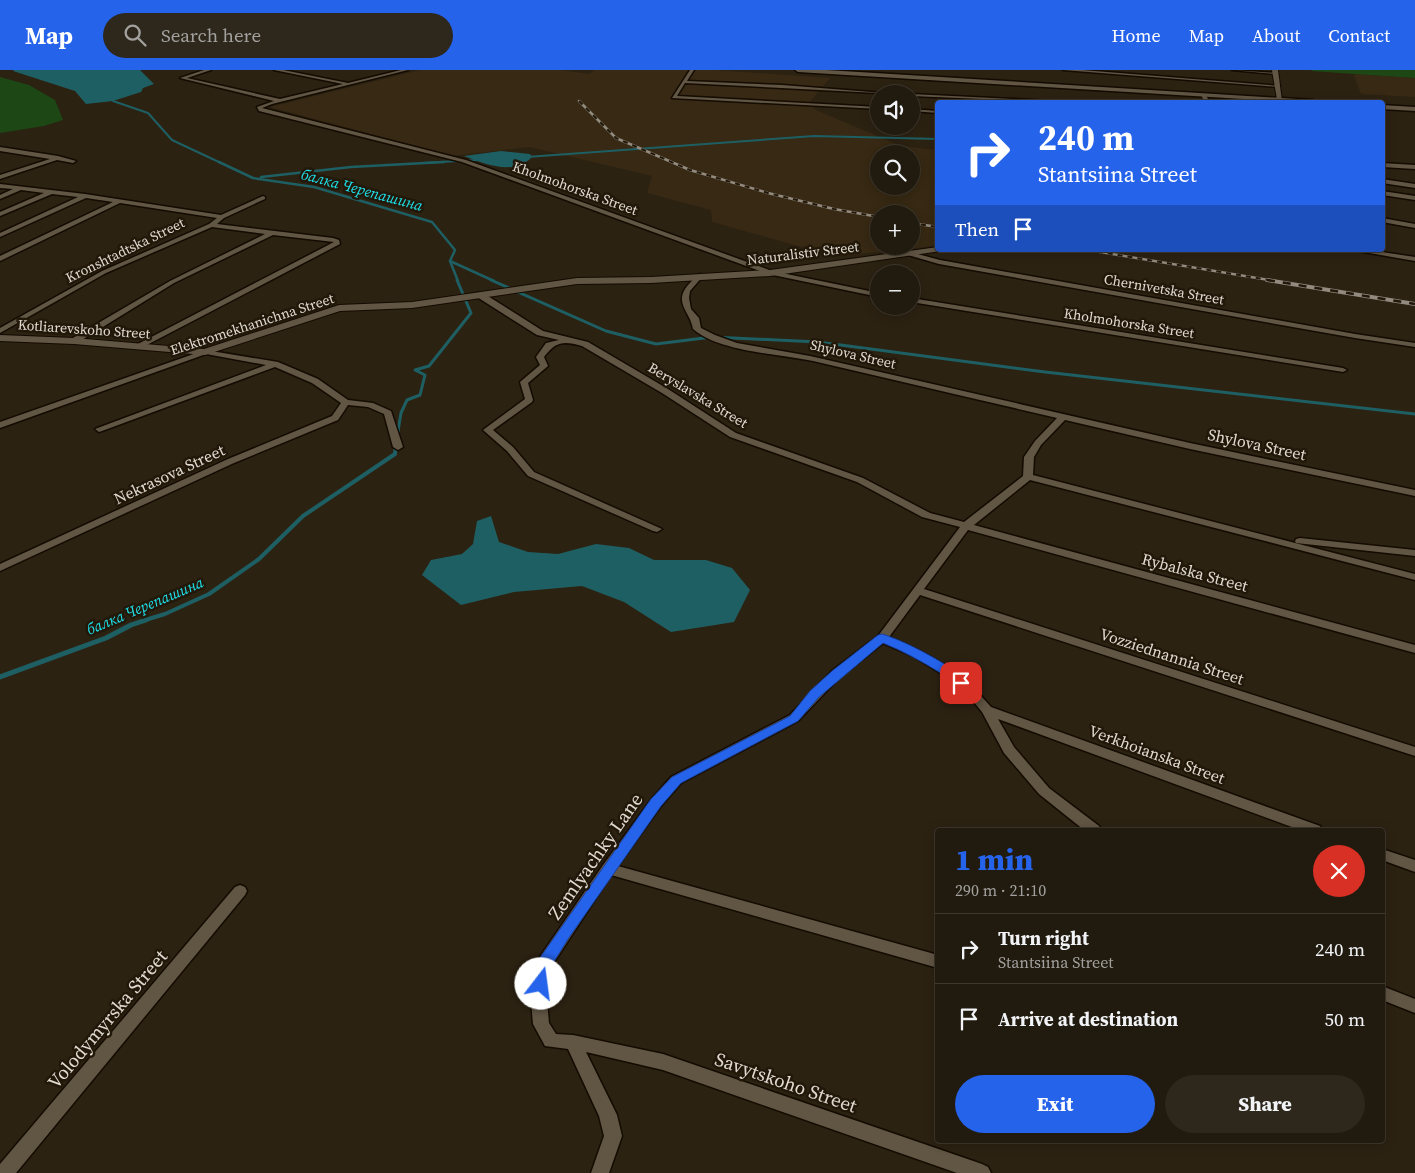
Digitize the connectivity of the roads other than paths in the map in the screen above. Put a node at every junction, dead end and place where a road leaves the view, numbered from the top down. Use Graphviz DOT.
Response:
graph roads {
  1 [pos="210,70"];
  2 [pos="276,70"];
  3 [pos="406,70"];
  4 [pos="692,70"];
  5 [pos="798,70"];
  6 [pos="878,70"];
  7 [pos="1065,70"];
  8 [pos="1234,70"];
  9 [pos="1088,71"];
  10 [pos="1275,72"];
  11 [pos="942,79"];
  12 [pos="684,82"];
  13 [pos="350,84"];
  14 [pos="1278,86"];
  15 [pos="870,92"];
  16 [pos="920,95"];
  17 [pos="1203,95"];
  18 [pos="1011,100"];
  19 [pos="1206,100"];
  20 [pos="1280,100"];
  21 [pos="280,101"];
  22 [pos="1385,107"];
  23 [pos="870,108"];
  24 [pos="1415,109"];
  25 [pos="920,111"];
  26 [pos="935,112"];
  27 [pos="0,149"];
  28 [pos="61,157"];
  29 [pos="74,161"];
  30 [pos="1385,164"];
  31 [pos="1415,167"];
  32 [pos="0,177"];
  33 [pos="1385,181"];
  34 [pos="0,186"];
  35 [pos="1415,186"];
  36 [pos="23,188"];
  37 [pos="52,192"];
  38 [pos="1385,193"];
  39 [pos="85,196"];
  40 [pos="0,197"];
  41 [pos="263,198"];
  42 [pos="1415,198"];
  43 [pos="118,202"];
  44 [pos="0,214"];
  45 [pos="222,217"];
  46 [pos="1385,221"];
  47 [pos="211,225"];
  48 [pos="1415,226"];
  49 [pos="271,233"];
  50 [pos="0,235"];
  51 [pos="935,249"];
  52 [pos="920,252"];
  53 [pos="1368,252"];
  54 [pos="903,255"];
  55 [pos="913,255"];
  56 [pos="0,258"];
  57 [pos="1415,259"];
  58 [pos="770,273"];
  59 [pos="700,276"];
  60 [pos="870,294"];
  61 [pos="480,295"];
  62 [pos="920,301"];
  63 [pos="0,331"];
  64 [pos="0,338"];
  65 [pos="26,340"];
  66 [pos="567,340"];
  67 [pos="74,342"];
  68 [pos="1415,345"];
  69 [pos="138,346"];
  70 [pos="0,348"];
  71 [pos="205,352"];
  72 [pos="275,364"];
  73 [pos="1343,370"];
  74 [pos="346,402"];
  75 [pos="1064,416"];
  76 [pos="0,425"];
  77 [pos="99,429"];
  78 [pos="398,447"];
  79 [pos="1028,477"];
  80 [pos="1415,493"];
  81 [pos="966,526"];
  82 [pos="657,529"];
  83 [pos="1266,538"];
  84 [pos="1415,553"];
  85 [pos="0,568"];
  86 [pos="1415,578"];
  87 [pos="919,591"];
  88 [pos="882,638"];
  89 [pos="1415,649"];
  90 [pos="987,710"];
  91 [pos="1415,752"];
  92 [pos="1091,828"];
  93 [pos="1310,828"];
  94 [pos="1385,855"];
  95 [pos="1415,866"];
  96 [pos="608,869"];
  97 [pos="240,891"];
  98 [pos="935,961"];
  99 [pos="1385,994"];
  100 [pos="1415,1006"];
  101 [pos="573,1042"];
  102 [pos="4,1173"];
  103 [pos="600,1173"];
  104 [pos="982,1173"];
  1 -- 21 [label="street"];
  2 -- 13 [label="street"];
  3 -- 13 [label="street"];
  4 -- 12 [label="street"];
  5 -- 11 [label="main road"];
  6 -- 11 [label="main road"];
  7 -- 9 [label="street"];
  8 -- 10 [label="street"];
  9 -- 14 [label="street"];
  10 -- 14 [label="street"];
  11 -- 17 [label="main road"];
  12 -- 15 [label="street"];
  12 -- 23 [label="street"];
  13 -- 21 [label="street"];
  14 -- 20 [label="street"];
  16 -- 18 [label="street"];
  17 -- 19 [label="street"];
  17 -- 20 [label="main road"];
  21 -- 58 [label="street, Kholmohorska Street"];
  22 -- 24 [label="main road"];
  25 -- 26 [label="street"];
  27 -- 28 [label="street"];
  28 -- 29 [label="street"];
  28 -- 32 [label="street"];
  30 -- 31 [label="street"];
  33 -- 35 [label="street"];
  34 -- 36 [label="street"];
  36 -- 37 [label="street"];
  36 -- 40 [label="street"];
  37 -- 39 [label="street"];
  37 -- 44 [label="street"];
  38 -- 42 [label="street"];
  39 -- 43 [label="street"];
  39 -- 50 [label="street"];
  41 -- 45 [label="street, Kronshtadtska Street"];
  43 -- 45 [label="street"];
  43 -- 56 [label="street"];
  45 -- 47 [label="street, Kronshtadtska Street"];
  46 -- 48 [label="street"];
  47 -- 49 [label="street"];
  47 -- 63 [label="street, Kronshtadtska Street"];
  49 -- 67 [label="street"];
  49 -- 69 [label="street"];
  51 -- 52 [label="street, Naturalistiv Street"];
  53 -- 57 [label="street"];
  54 -- 58 [label="street, Naturalistiv Street"];
  55 -- 68 [label="street, Chernivetska Street"];
  58 -- 59 [label="street, Naturalistiv Street"];
  58 -- 60 [label="street, Kholmohorska Street"];
  59 -- 61 [label="street, Elektromekhanichna Street"];
  59 -- 75 [label="street, Shylova Street"];
  61 -- 66 [label="street, Beryslavska Street"];
  61 -- 71 [label="street, Elektromekhanichna Street"];
  62 -- 73 [label="street, Kholmohorska Street"];
  64 -- 65 [label="street, Kotliarevskoho Street"];
  65 -- 67 [label="street, Kotliarevskoho Street"];
  65 -- 70 [label="street"];
  66 -- 81 [label="street, Beryslavska Street"];
  66 -- 82 [label="street"];
  67 -- 69 [label="street, Kotliarevskoho Street"];
  69 -- 71 [label="street, Kotliarevskoho Street"];
  71 -- 72 [label="street, Kotliarevskoho Street"];
  71 -- 76 [label="street, Elektromekhanichna Street"];
  72 -- 74 [label="street, Kotliarevskoho Street"];
  72 -- 77 [label="street"];
  74 -- 78 [label="street, Kotliarevskoho Street"];
  74 -- 85 [label="street, Nekrasova Street"];
  75 -- 79 [label="street"];
  75 -- 80 [label="street, Shylova Street"];
  79 -- 81 [label="street"];
  79 -- 83 [label="street"];
  81 -- 87 [label="street"];
  81 -- 89 [label="street, Rybalska Street"];
  83 -- 84 [label="street"];
  83 -- 86 [label="street"];
  87 -- 88 [label="street"];
  87 -- 91 [label="street, Vozziednannia Street"];
  88 -- 90 [label="street"];
  88 -- 96 [label="street, Zemlyachky Lane"];
  90 -- 92 [label="street"];
  90 -- 93 [label="street, Verkhoianska Street"];
  94 -- 95 [label="street"];
  96 -- 98 [label="street"];
  96 -- 101 [label="street, Zemlyachky Lane"];
  97 -- 102 [label="street, Volodymyrska Street"];
  99 -- 100 [label="street"];
  101 -- 103 [label="street"];
  101 -- 104 [label="street, Savytskoho Street"];
}
